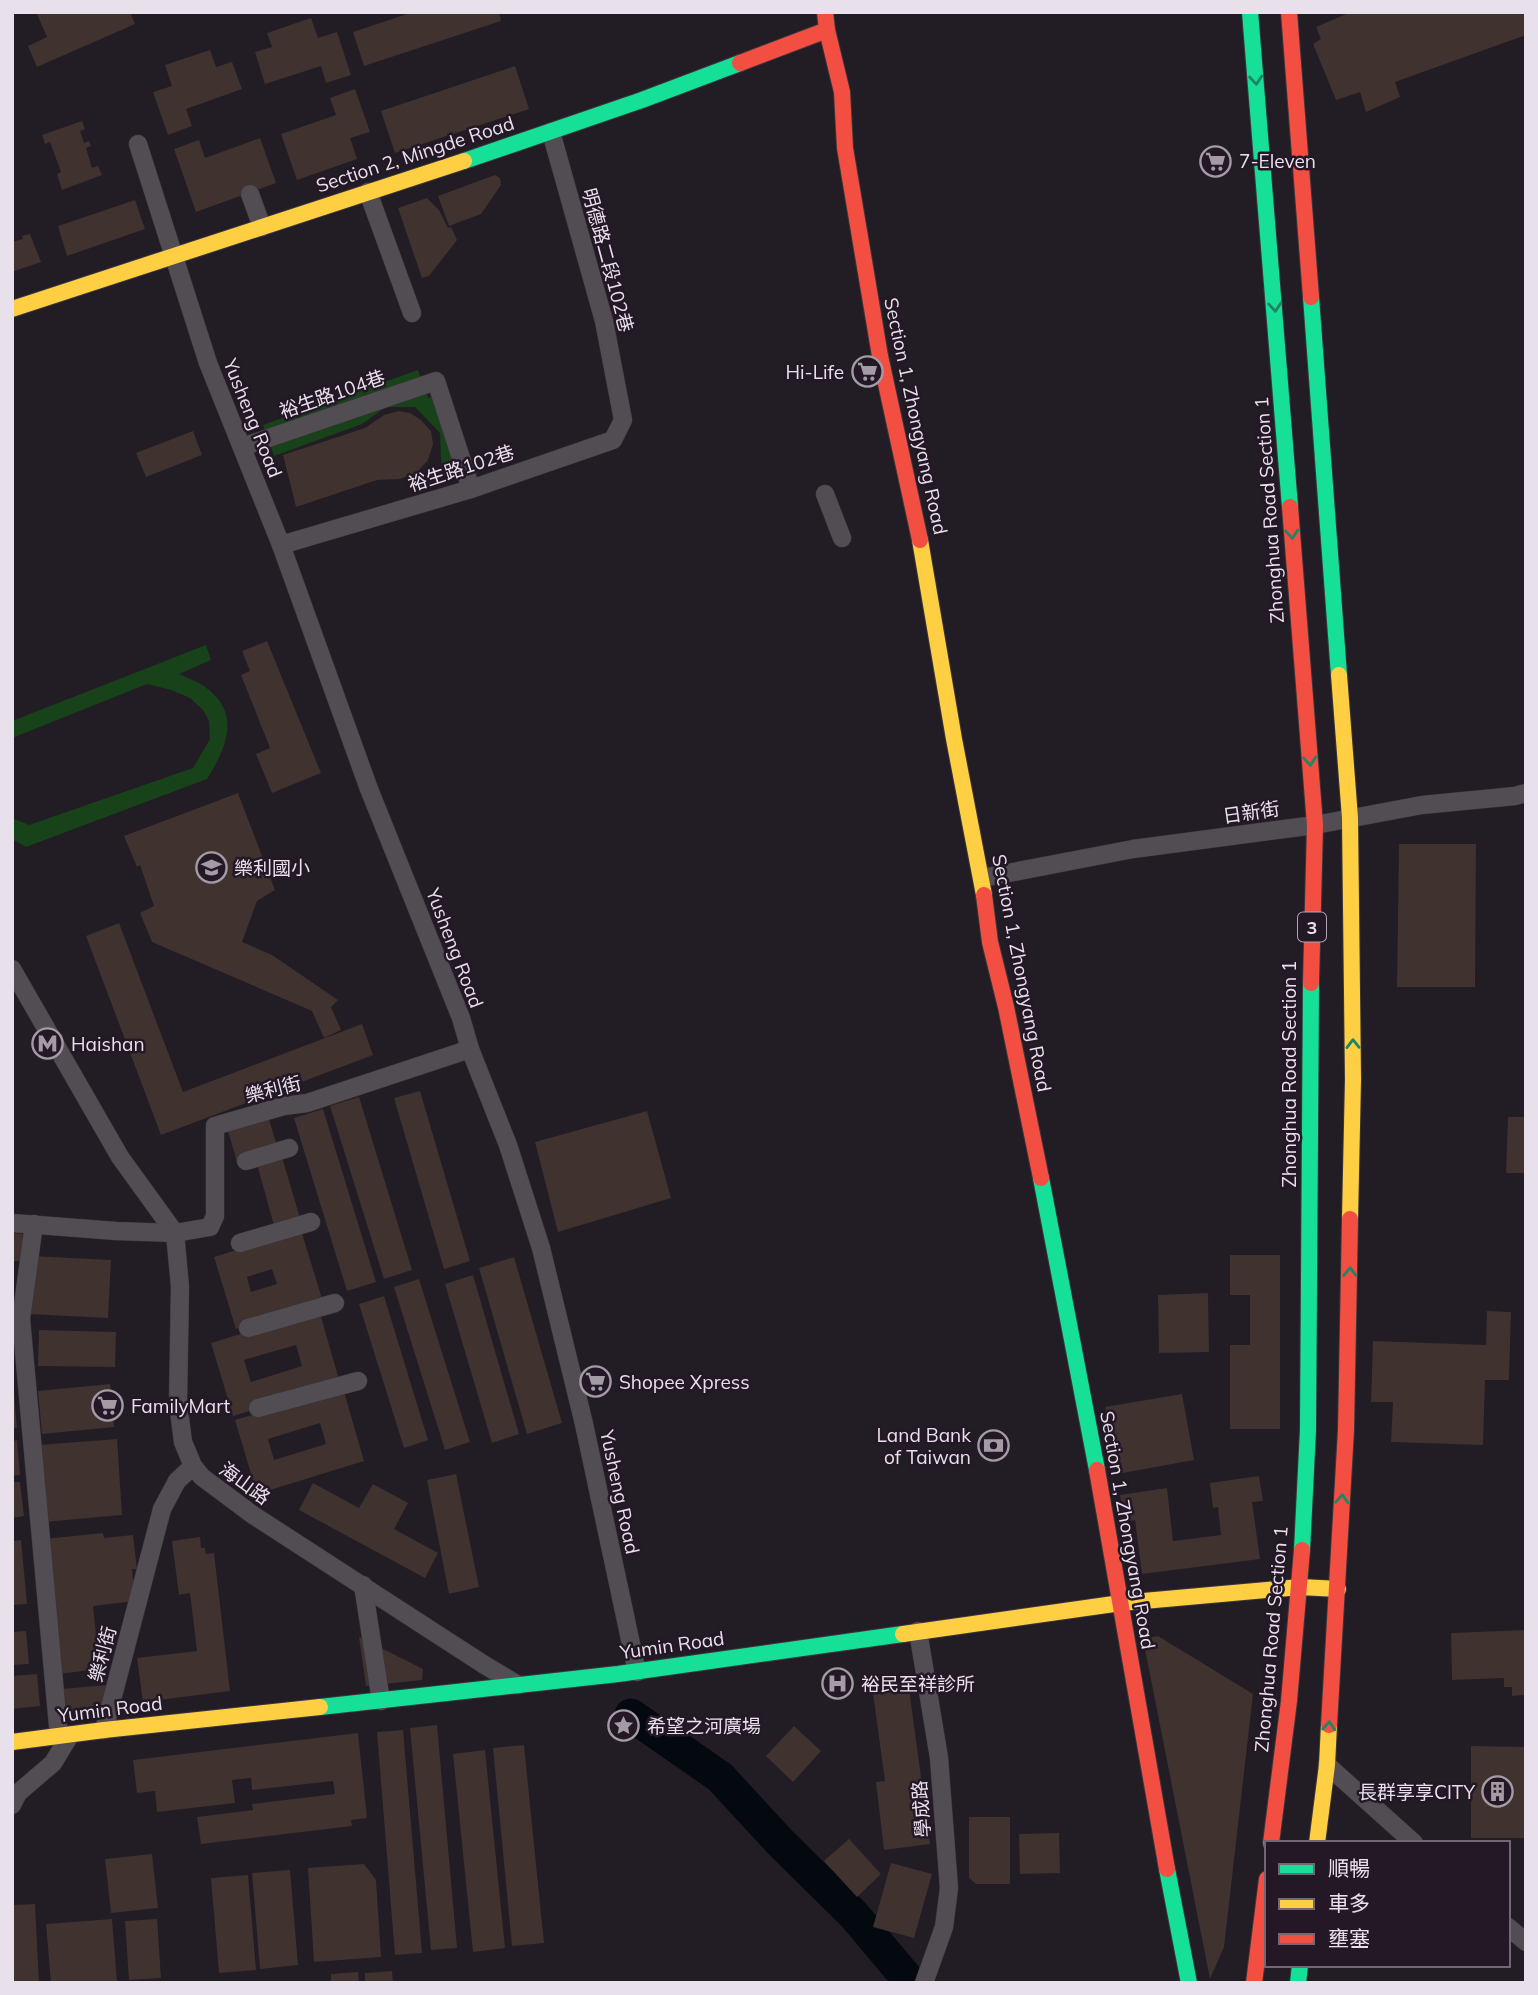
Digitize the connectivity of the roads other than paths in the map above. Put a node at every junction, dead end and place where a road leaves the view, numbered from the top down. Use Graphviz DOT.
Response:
graph roads {
  1 [pos="825,12"];
  2 [pos="1250,12"];
  3 [pos="1289,12"];
  4 [pos="827,30"];
  5 [pos="551,132"];
  6 [pos="138,144"];
  7 [pos="368,191"];
  8 [pos="250,194"];
  9 [pos="262,227"];
  10 [pos="175,257"];
  11 [pos="12,309"];
  12 [pos="412,313"];
  13 [pos="619,401"];
  14 [pos="242,447"];
  15 [pos="471,489"];
  16 [pos="825,494"];
  17 [pos="842,538"];
  18 [pos="281,545"];
  19 [pos="1526,793"];
  20 [pos="1350,818"];
  21 [pos="1315,825"];
  22 [pos="982,878"];
  23 [pos="12,969"];
  24 [pos="470,1049"];
  25 [pos="289,1148"];
  26 [pos="246,1161"];
  27 [pos="311,1222"];
  28 [pos="12,1223"];
  29 [pos="34,1224"];
  30 [pos="175,1233"];
  31 [pos="240,1243"];
  32 [pos="335,1303"];
  33 [pos="248,1328"];
  34 [pos="358,1381"];
  35 [pos="258,1408"];
  36 [pos="193,1466"];
  37 [pos="363,1585"];
  38 [pos="1300,1587"];
  39 [pos="1338,1589"];
  40 [pos="1121,1603"];
  41 [pos="918,1631"];
  42 [pos="637,1672"];
  43 [pos="518,1685"];
  44 [pos="381,1701"];
  45 [pos="104,1730"];
  46 [pos="64,1736"];
  47 [pos="12,1742"];
  48 [pos="1327,1765"];
  49 [pos="12,1805"];
  50 [pos="1271,1841"];
  51 [pos="1317,1841"];
  52 [pos="1412,1841"];
  53 [pos="1265,1895"];
  54 [pos="1510,1929"];
  55 [pos="1526,1942"];
  56 [pos="924,1982"];
  57 [pos="1189,1983"];
  58 [pos="1254,1983"];
  1 -- 4 [label="street, Section 1, Zhongyang Road"];
  2 -- 21 [label="street, Zhonghua Road Section 1 / 3, one-way"];
  3 -- 20 [label="street, 3"];
  4 -- 5 [label="street, Section 2, Mingde Road"];
  4 -- 22 [label="street, Section 1, Zhongyang Road"];
  5 -- 7 [label="street, Section 2, Mingde Road"];
  5 -- 13 [label="street, 明德路二段102巷"];
  6 -- 10 [label="street, Yusheng Road"];
  7 -- 9 [label="street, Section 2, Mingde Road"];
  7 -- 12 [label="street"];
  8 -- 9 [label="street"];
  9 -- 10 [label="street, Section 2, Mingde Road"];
  10 -- 11 [label="street, Section 2, Mingde Road"];
  10 -- 14 [label="street, Yusheng Road"];
  13 -- 15 [label="street, 裕生路102巷"];
  14 -- 15 [label="street, 裕生路104巷"];
  14 -- 18 [label="street, Yusheng Road"];
  15 -- 18 [label="street, 裕生路102巷"];
  16 -- 17 [label="street"];
  18 -- 24 [label="street, Yusheng Road"];
  19 -- 20 [label="street, 日新街"];
  20 -- 21 [label="street, 日新街"];
  39 -- 20 [label="street, 3, one-way"];
  21 -- 22 [label="street, 日新街"];
  21 -- 38 [label="street, Zhonghua Road Section 1 / 3"];
  22 -- 40 [label="street, Section 1, Zhongyang Road"];
  23 -- 30 [label="street"];
  24 -- 30 [label="street, 樂利街"];
  24 -- 42 [label="street, Yusheng Road"];
  25 -- 26 [label="street"];
  27 -- 31 [label="street"];
  28 -- 29 [label="street"];
  29 -- 30 [label="street"];
  29 -- 46 [label="street"];
  30 -- 36 [label="street, 海山路"];
  32 -- 33 [label="street"];
  34 -- 35 [label="street"];
  36 -- 37 [label="street, 海山路"];
  36 -- 45 [label="street, 樂利街"];
  37 -- 43 [label="street, 海山路"];
  37 -- 44 [label="street"];
  38 -- 39 [label="street, Yumin Road"];
  38 -- 40 [label="street, Yumin Road"];
  38 -- 50 [label="street, Zhonghua Road Section 1 / 3"];
  48 -- 39 [label="street, 3, one-way"];
  40 -- 41 [label="street, Yumin Road"];
  40 -- 57 [label="street, Section 1, Zhongyang Road"];
  41 -- 42 [label="street, Yumin Road"];
  41 -- 56 [label="street, 學成路"];
  42 -- 43 [label="street, Yumin Road"];
  43 -- 44 [label="street, Yumin Road"];
  44 -- 45 [label="street, Yumin Road"];
  45 -- 46 [label="street, Yumin Road"];
  46 -- 47 [label="street, Yumin Road"];
  46 -- 49 [label="street"];
  48 -- 51 [label="street, 3"];
  48 -- 52 [label="street"];
  53 -- 58 [label="street"];
  54 -- 55 [label="street"];
}
